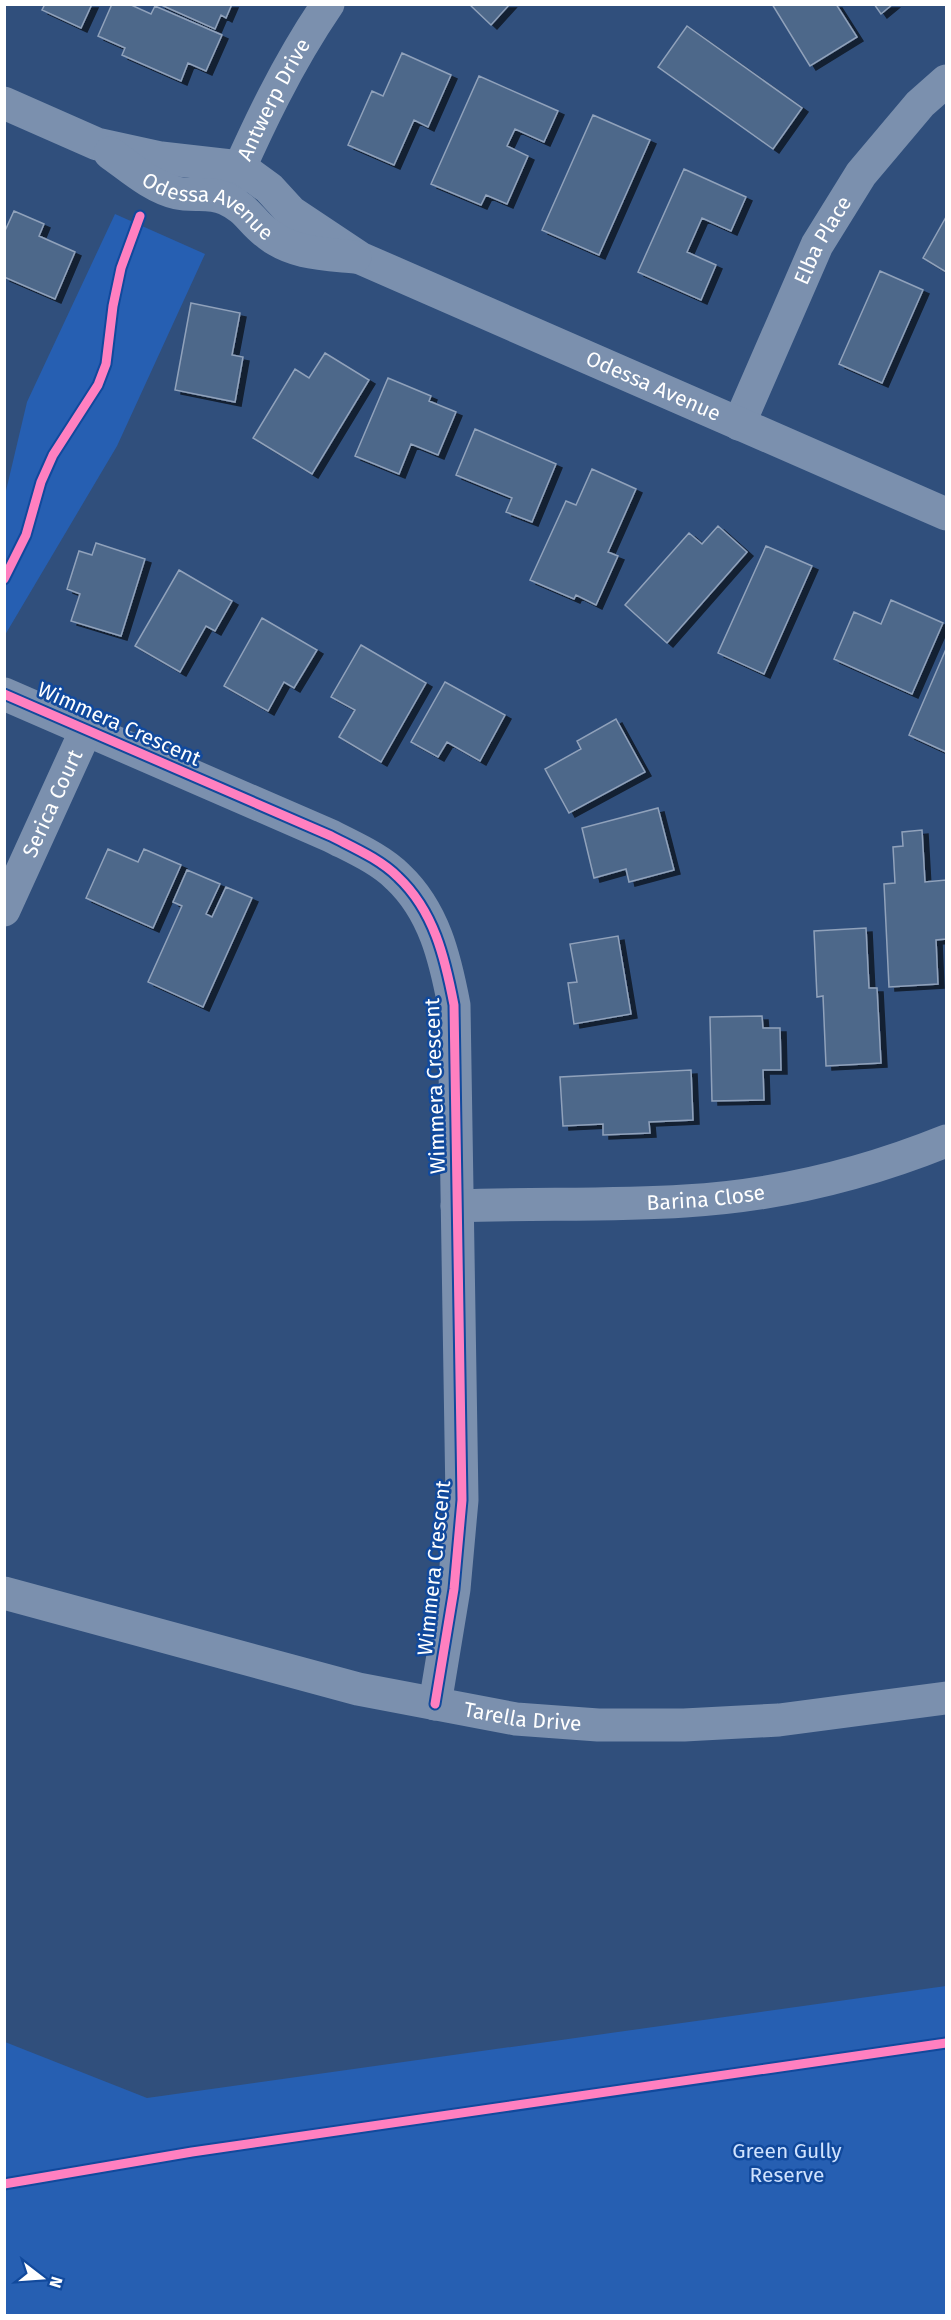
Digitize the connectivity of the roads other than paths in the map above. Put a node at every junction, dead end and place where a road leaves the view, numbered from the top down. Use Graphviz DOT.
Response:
graph roads {
  1 [pos="328,4"];
  2 [pos="946,81"];
  3 [pos="4,103"];
  4 [pos="98,144"];
  5 [pos="240,167"];
  6 [pos="226,199"];
  7 [pos="360,258"];
  8 [pos="739,424"];
  9 [pos="946,514"];
  10 [pos="4,694"];
  11 [pos="86,730"];
  12 [pos="4,910"];
  13 [pos="946,1141"];
  14 [pos="457,1206"];
  15 [pos="4,1593"];
  16 [pos="946,1698"];
  17 [pos="435,1704"];
  1 -- 5 [label="street, Antwerp Drive"];
  2 -- 8 [label="street, Elba Place"];
  3 -- 4 [label="street, Odessa Avenue"];
  4 -- 5 [label="street, Odessa Avenue"];
  4 -- 6 [label="street, Odessa Avenue"];
  5 -- 6 [label="street, Antwerp Drive"];
  5 -- 7 [label="street, Odessa Avenue"];
  6 -- 7 [label="street, Odessa Avenue"];
  7 -- 8 [label="street, Odessa Avenue"];
  8 -- 9 [label="street, Odessa Avenue"];
  10 -- 11 [label="street, Wimmera Crescent"];
  11 -- 12 [label="street, Serica Court"];
  11 -- 14 [label="street, Wimmera Crescent"];
  13 -- 14 [label="street, Barina Close"];
  14 -- 17 [label="street, Wimmera Crescent"];
  15 -- 17 [label="street, Tarella Drive"];
  16 -- 17 [label="street, Tarella Drive"];
}
